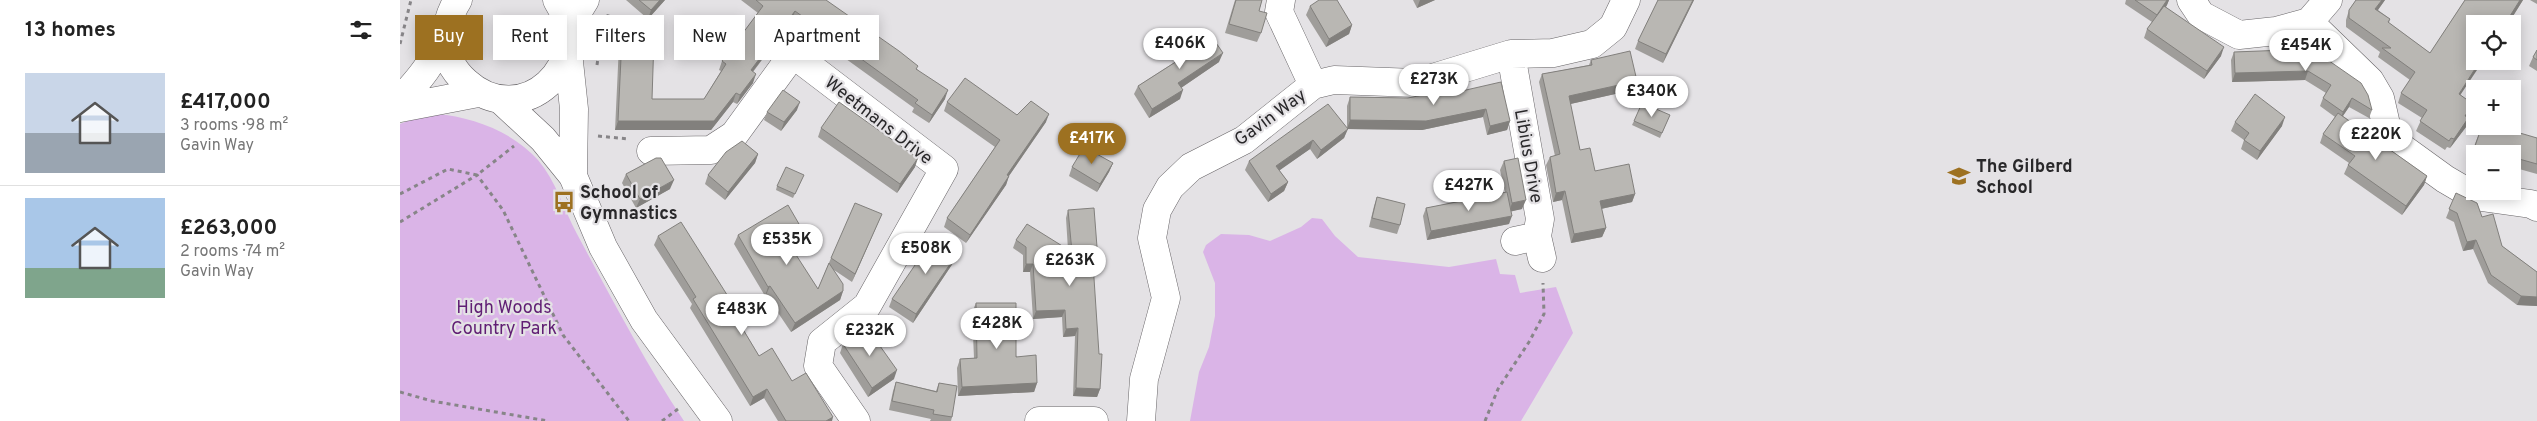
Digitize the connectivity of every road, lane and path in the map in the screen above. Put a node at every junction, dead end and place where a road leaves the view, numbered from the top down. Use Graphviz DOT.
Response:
graph roads {
  1 [pos="411,0"];
  2 [pos="458,0"];
  3 [pos="557,0"];
  4 [pos="585,0"];
  5 [pos="1281,0"];
  6 [pos="1626,0"];
  7 [pos="2191,0"];
  8 [pos="2328,0"];
  9 [pos="611,8"];
  10 [pos="449,15"];
  11 [pos="2309,22"];
  12 [pos="568,39"];
  13 [pos="400,44"];
  14 [pos="1511,54"];
  15 [pos="432,60"];
  16 [pos="449,60"];
  17 [pos="596,70"];
  18 [pos="1313,85"];
  19 [pos="489,97"];
  20 [pos="400,100"];
  21 [pos="400,108"];
  22 [pos="590,136"];
  23 [pos="518,142"];
  24 [pos="651,151"];
  25 [pos="477,175"];
  26 [pos="573,176"];
  27 [pos="400,194"];
  28 [pos="2537,207"];
  29 [pos="400,222"];
  30 [pos="1531,245"];
  31 [pos="400,392"];
  32 [pos="686,406"];
  33 [pos="548,421"];
  34 [pos="629,421"];
  35 [pos="662,421"];
  36 [pos="718,421"];
  37 [pos="856,421"];
  38 [pos="1039,421"];
  39 [pos="1094,421"];
  40 [pos="1141,421"];
  41 [pos="1485,421"];
  1 -- 13 [label="path"];
  2 -- 10 [label="street"];
  3 -- 12 [label="street"];
  4 -- 12 [label="street"];
  5 -- 18 [label="street"];
  6 -- 14 [label="street, Gavin Way"];
  7 -- 11 [label="street"];
  8 -- 11 [label="street"];
  9 -- 17 [label="path"];
  11 -- 28 [label="street"];
  12 -- 19 [label="street"];
  12 -- 26 [label="street"];
  14 -- 18 [label="street, Gavin Way"];
  14 -- 30 [label="street, Libius Drive"];
  15 -- 20 [label="street"];
  16 -- 19 [label="street"];
  18 -- 40 [label="street, Gavin Way"];
  19 -- 21 [label="street"];
  19 -- 26 [label="street"];
  22 -- 24 [label="path"];
  23 -- 25 [label="path"];
  24 -- 37 [label="street, Weetmans Drive"];
  25 -- 27 [label="path"];
  25 -- 29 [label="path"];
  25 -- 34 [label="path"];
  26 -- 36 [label="street"];
  30 -- 41 [label="path"];
  31 -- 33 [label="path"];
  32 -- 35 [label="path"];
  38 -- 39 [label="street"];
}
